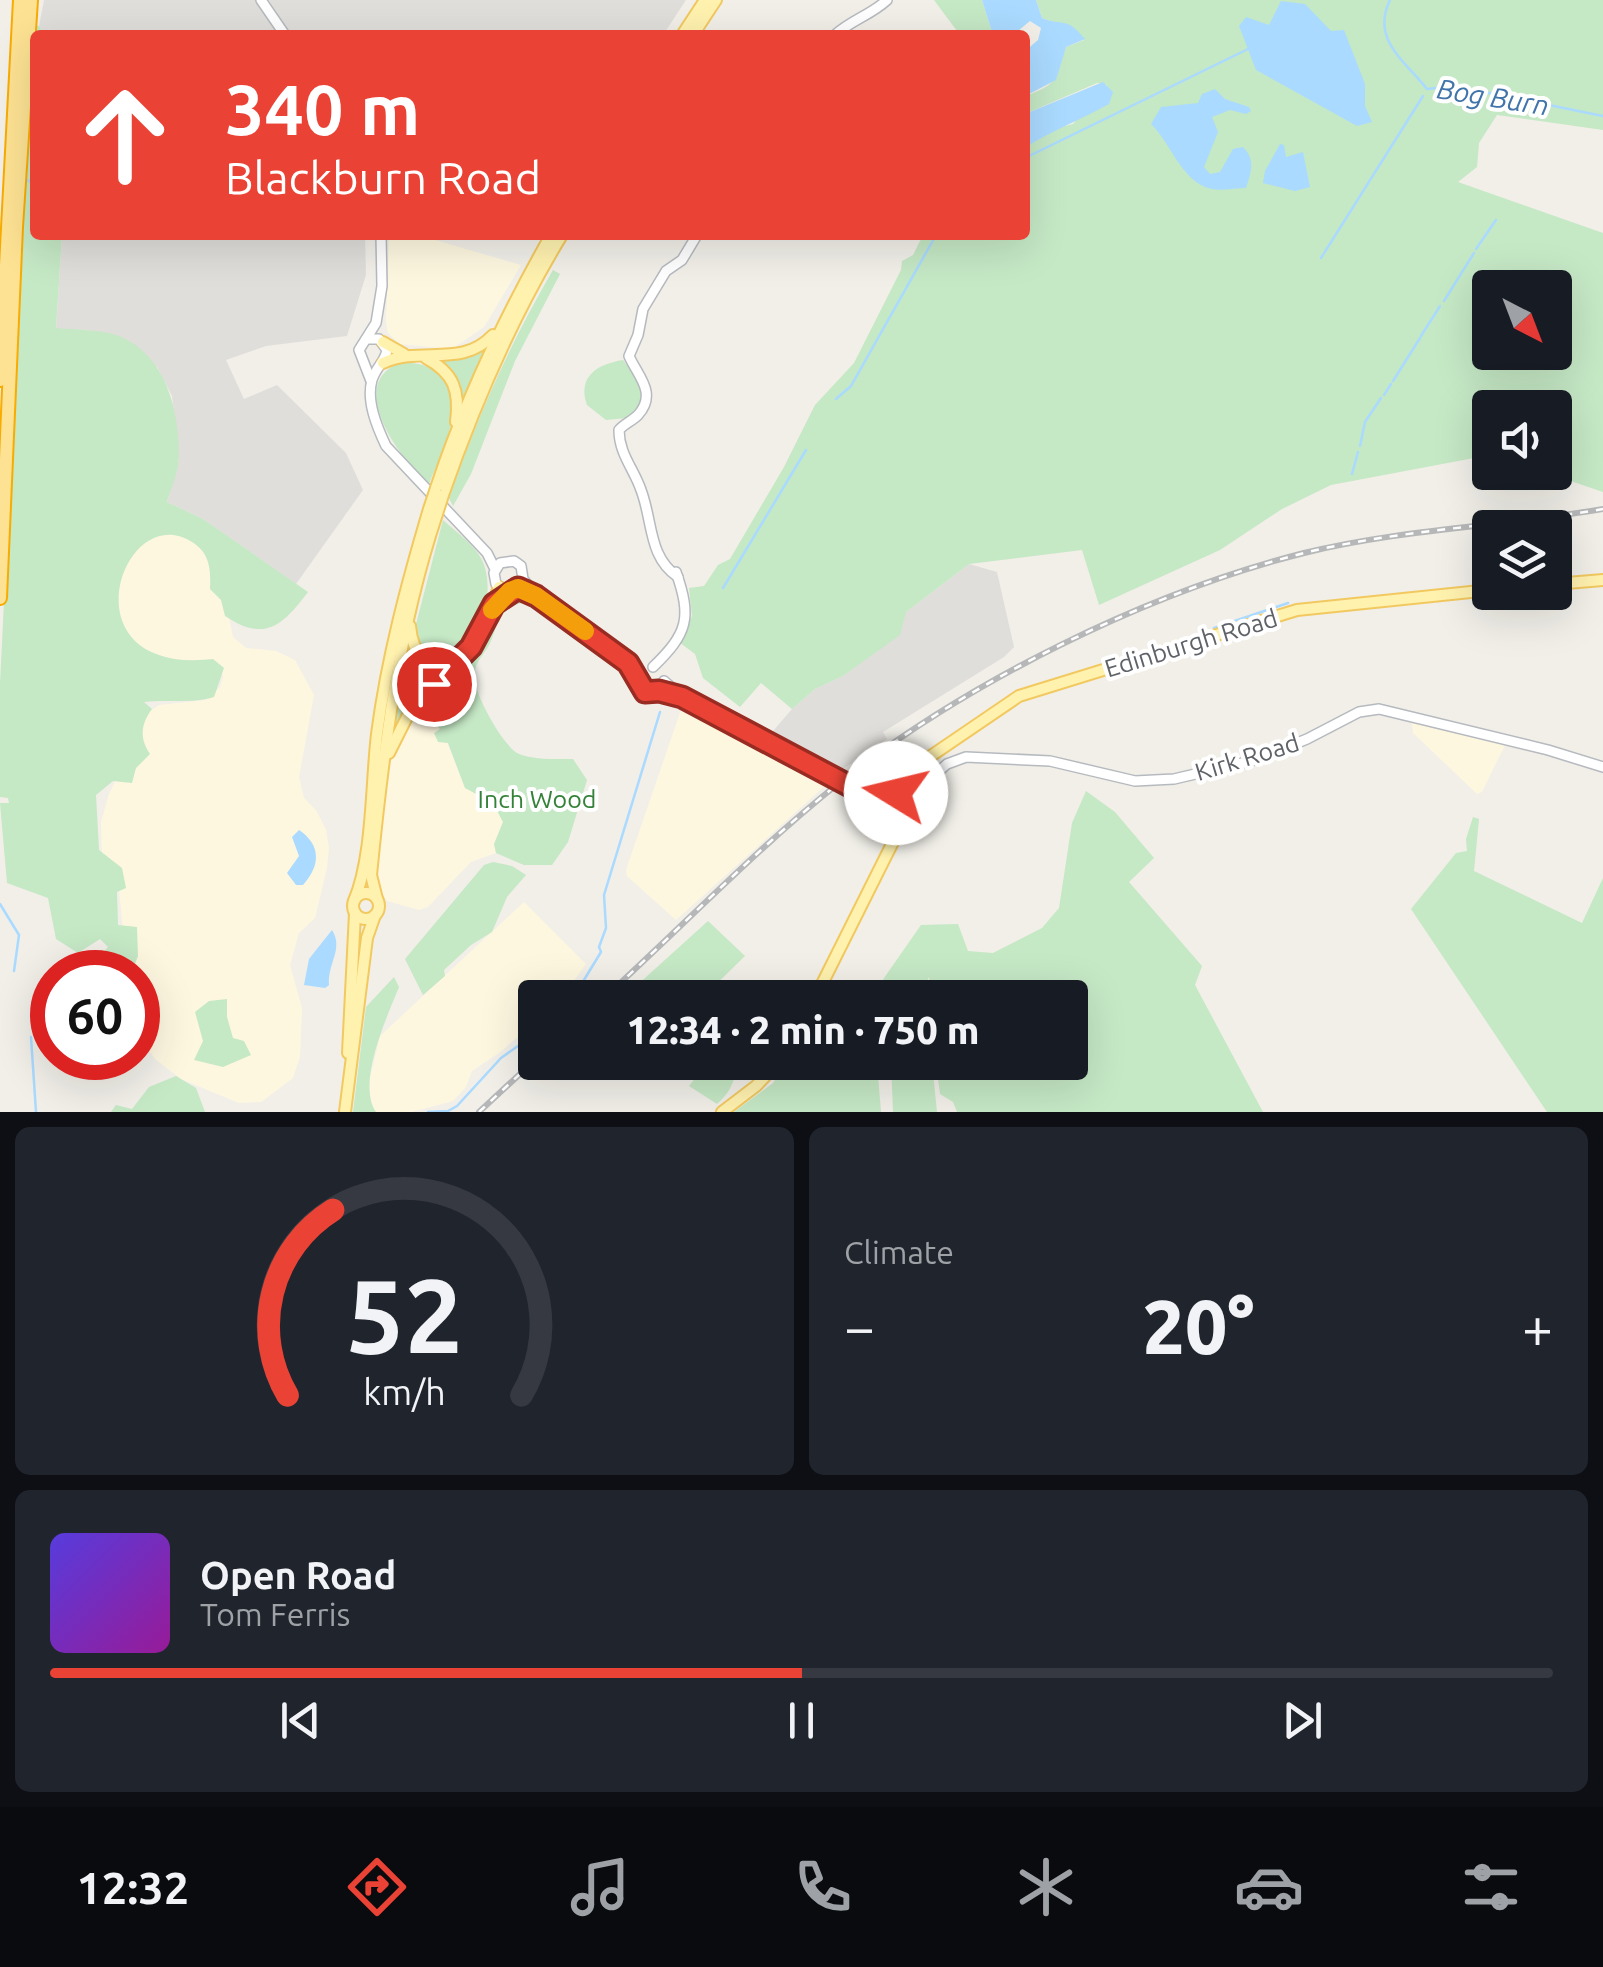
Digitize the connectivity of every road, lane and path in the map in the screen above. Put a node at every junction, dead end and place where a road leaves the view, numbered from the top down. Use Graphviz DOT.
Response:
graph roads {
  1 [pos="20,0"];
  2 [pos="31,0"];
  3 [pos="261,0"];
  4 [pos="705,0"];
  5 [pos="716,0"];
  6 [pos="888,0"];
  7 [pos="282,30"];
  8 [pos="685,30"];
  9 [pos="696,30"];
  10 [pos="841,30"];
  11 [pos="381,240"];
  12 [pos="548,240"];
  13 [pos="559,240"];
  14 [pos="695,240"];
  15 [pos="376,322"];
  16 [pos="501,327"];
  17 [pos="368,339"];
  18 [pos="382,342"];
  19 [pos="405,355"];
  20 [pos="422,356"];
  21 [pos="363,363"];
  22 [pos="381,364"];
  23 [pos="0,380"];
  24 [pos="371,381"];
  25 [pos="454,433"];
  26 [pos="439,492"];
  27 [pos="433,512"];
  28 [pos="487,553"];
  29 [pos="504,561"];
  30 [pos="495,569"];
  31 [pos="1603,580"];
  32 [pos="1572,583"];
  33 [pos="512,586"];
  34 [pos="1472,592"];
  35 [pos="0,598"];
  36 [pos="413,600"];
  37 [pos="464,656"];
  38 [pos="653,676"];
  39 [pos="1603,767"];
  40 [pos="382,778"];
  41 [pos="906,790"];
  42 [pos="378,899"];
  43 [pos="354,900"];
  44 [pos="354,913"];
  45 [pos="376,916"];
  46 [pos="824,980"];
  47 [pos="762,1080"];
  48 [pos="348,1094"];
  49 [pos="346,1112"];
  50 [pos="722,1112"];
  1 -- 23 [label="highway"];
  2 -- 35 [label="highway"];
  3 -- 7 [label="main road"];
  4 -- 8 [label="main road"];
  5 -- 9 [label="main road"];
  6 -- 10 [label="main road"];
  11 -- 15 [label="main road"];
  12 -- 16 [label="main road"];
  13 -- 26 [label="main road"];
  14 -- 38 [label="main road"];
  15 -- 17 [label="main road"];
  15 -- 18 [label="main road"];
  16 -- 20 [label="main road"];
  16 -- 25 [label="main road"];
  17 -- 18 [label="main road"];
  17 -- 21 [label="main road"];
  18 -- 19 [label="main road"];
  18 -- 22 [label="main road"];
  19 -- 20 [label="main road"];
  19 -- 22 [label="main road"];
  20 -- 25 [label="main road"];
  21 -- 22 [label="main road"];
  21 -- 24 [label="main road"];
  22 -- 24 [label="main road"];
  24 -- 28 [label="main road"];
  25 -- 26 [label="main road"];
  26 -- 27 [label="main road, bridge"];
  27 -- 36 [label="main road"];
  27 -- 43 [label="main road"];
  28 -- 29 [label="main road"];
  28 -- 30 [label="main road"];
  29 -- 30 [label="main road"];
  29 -- 33 [label="main road"];
  30 -- 33 [label="main road"];
  31 -- 32 [label="main road"];
  33 -- 37 [label="main road"];
  33 -- 38 [label="main road"];
  34 -- 41 [label="main road, Edinburgh Road"];
  36 -- 37 [label="main road"];
  36 -- 40 [label="main road"];
  37 -- 40 [label="main road"];
  38 -- 41 [label="main road, Kirk Road, bridge"];
  39 -- 41 [label="main road, Kirk Road"];
  40 -- 42 [label="main road"];
  41 -- 46 [label="main road"];
  42 -- 43 [label="main road"];
  42 -- 45 [label="main road"];
  43 -- 44 [label="main road"];
  44 -- 45 [label="main road"];
  44 -- 48 [label="main road"];
  45 -- 48 [label="main road"];
  47 -- 50 [label="main road"];
  48 -- 49 [label="main road"];
}
